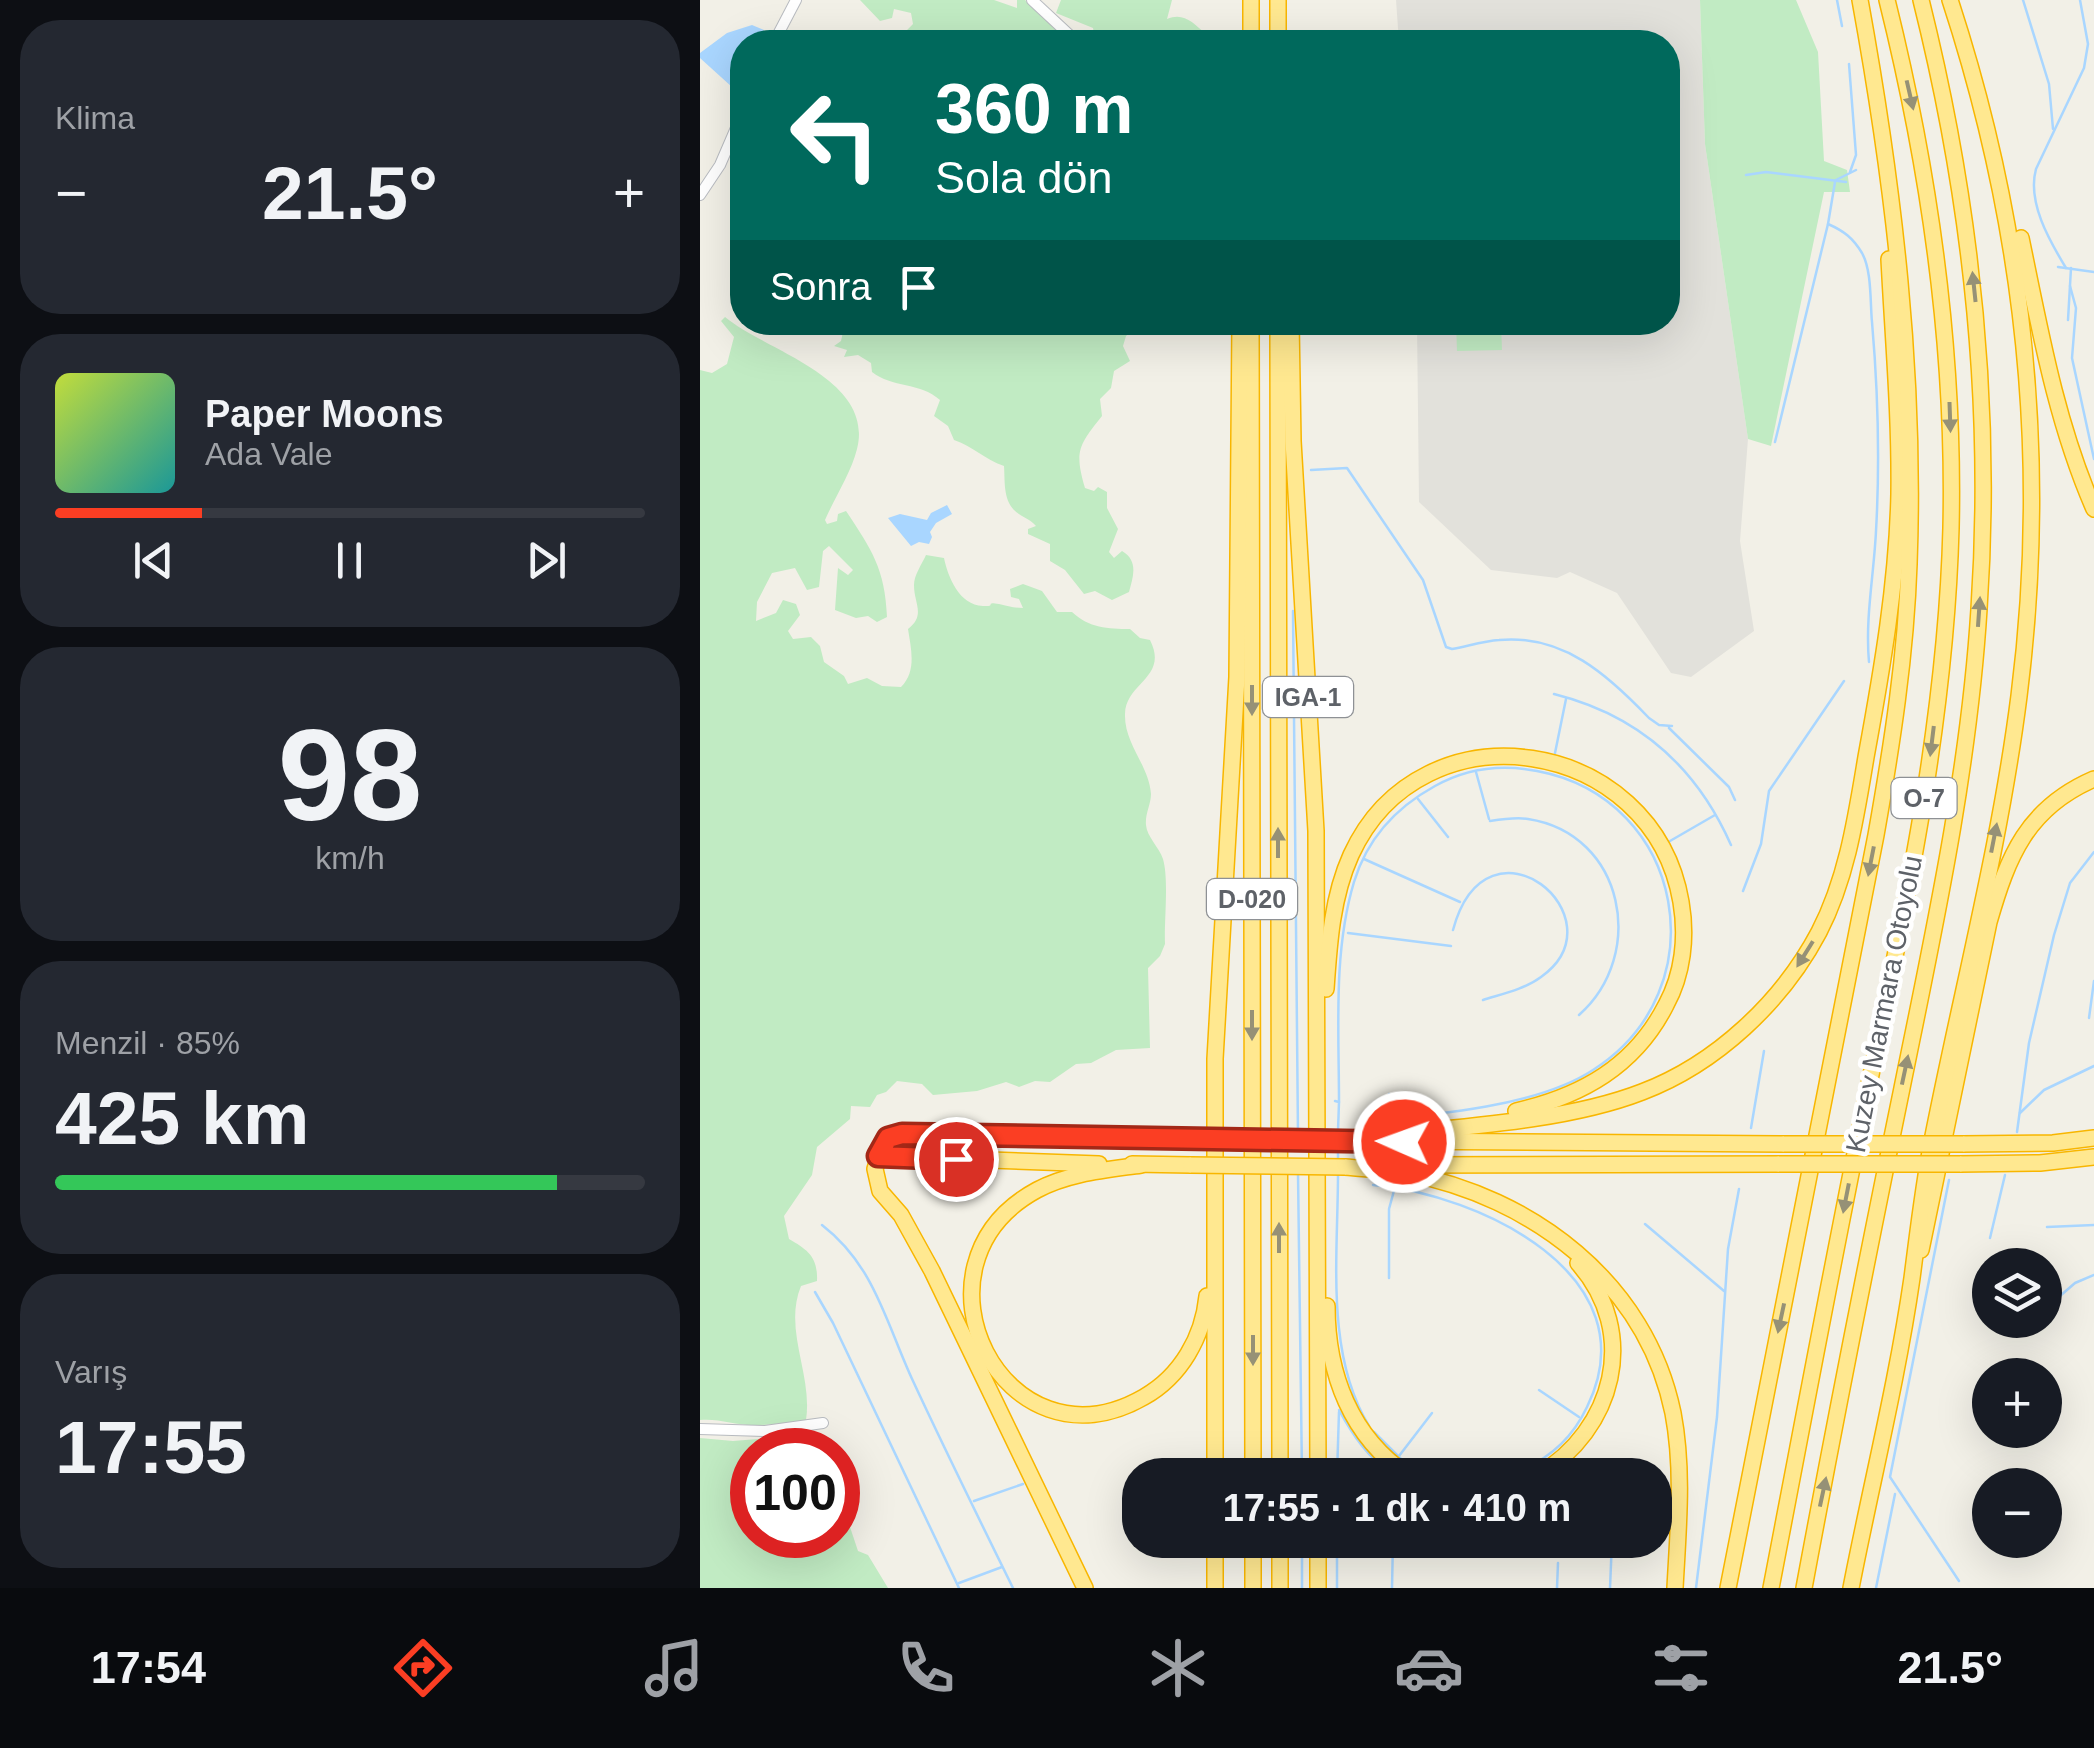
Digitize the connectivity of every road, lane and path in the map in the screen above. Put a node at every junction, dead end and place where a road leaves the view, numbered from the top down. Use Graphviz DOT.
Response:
graph roads {
  1 [pos="796,0"];
  2 [pos="1032,0"];
  3 [pos="1251,0"];
  4 [pos="1278,0"];
  5 [pos="1860,0"];
  6 [pos="1888,0"];
  7 [pos="1921,0"];
  8 [pos="1950,0"];
  9 [pos="780,30"];
  10 [pos="1064,30"];
  11 [pos="1251,30"];
  12 [pos="1278,30"];
  13 [pos="1962,40"];
  14 [pos="730,142"];
  15 [pos="1888,170"];
  16 [pos="700,195"];
  17 [pos="1240,335"];
  18 [pos="1251,335"];
  19 [pos="1278,335"];
  20 [pos="1291,335"];
  21 [pos="2094,509"];
  22 [pos="2094,779"];
  23 [pos="1316,1072"];
  24 [pos="1427,1129"];
  25 [pos="2094,1138"];
  26 [pos="1343,1140"];
  27 [pos="878,1156"];
  28 [pos="2094,1157"];
  29 [pos="1142,1164"];
  30 [pos="1345,1167"];
  31 [pos="1316,1188"];
  32 [pos="1212,1203"];
  33 [pos="1508,1208"];
  34 [pos="1912,1278"];
  35 [pos="822,1423"];
  36 [pos="700,1429"];
  37 [pos="1214,1458"];
  38 [pos="1253,1458"];
  39 [pos="1280,1458"];
  40 [pos="1318,1458"];
  41 [pos="1384,1458"];
  42 [pos="1561,1458"];
  43 [pos="1215,1558"];
  44 [pos="1253,1558"];
  45 [pos="1280,1558"];
  46 [pos="1318,1558"];
  47 [pos="1085,1588"];
  48 [pos="1216,1588"];
  49 [pos="1254,1588"];
  50 [pos="1280,1588"];
  51 [pos="1318,1588"];
  52 [pos="1675,1588"];
  53 [pos="1728,1588"];
  54 [pos="1770,1588"];
  55 [pos="1804,1588"];
  56 [pos="1851,1588"];
  1 -- 9 [label="street"];
  2 -- 10 [label="street"];
  3 -- 11 [label="highway"];
  4 -- 12 [label="highway"];
  5 -- 15 [label="highway"];
  6 -- 54 [label="highway, Kuzey Marmara Otoyolu / O-7, one-way"];
  55 -- 7 [label="highway, Kuzey Marmara Otoyolu / O-7, one-way"];
  8 -- 13 [label="highway"];
  13 -- 21 [label="highway"];
  34 -- 13 [label="highway, one-way"];
  14 -- 16 [label="street"];
  15 -- 24 [label="highway, one-way"];
  15 -- 53 [label="highway, one-way"];
  17 -- 32 [label="highway"];
  18 -- 38 [label="highway, D-020, one-way"];
  39 -- 19 [label="highway, D-020, one-way"];
  20 -- 23 [label="highway, IGA-1"];
  22 -- 34 [label="highway"];
  23 -- 24 [label="highway"];
  23 -- 31 [label="highway, IGA-1"];
  24 -- 26 [label="highway"];
  25 -- 26 [label="highway, bridge"];
  26 -- 27 [label="highway, bridge"];
  27 -- 29 [label="highway"];
  27 -- 47 [label="highway"];
  28 -- 30 [label="highway, bridge"];
  29 -- 30 [label="highway, bridge"];
  29 -- 32 [label="highway"];
  30 -- 33 [label="highway"];
  31 -- 40 [label="highway, IGA-1"];
  31 -- 41 [label="highway, IGA-1"];
  32 -- 37 [label="highway"];
  33 -- 42 [label="highway"];
  33 -- 52 [label="highway"];
  34 -- 56 [label="highway"];
  35 -- 36 [label="street"];
  43 -- 48 [label="highway"];
  44 -- 49 [label="highway"];
  45 -- 50 [label="highway"];
  46 -- 51 [label="highway"];
}
